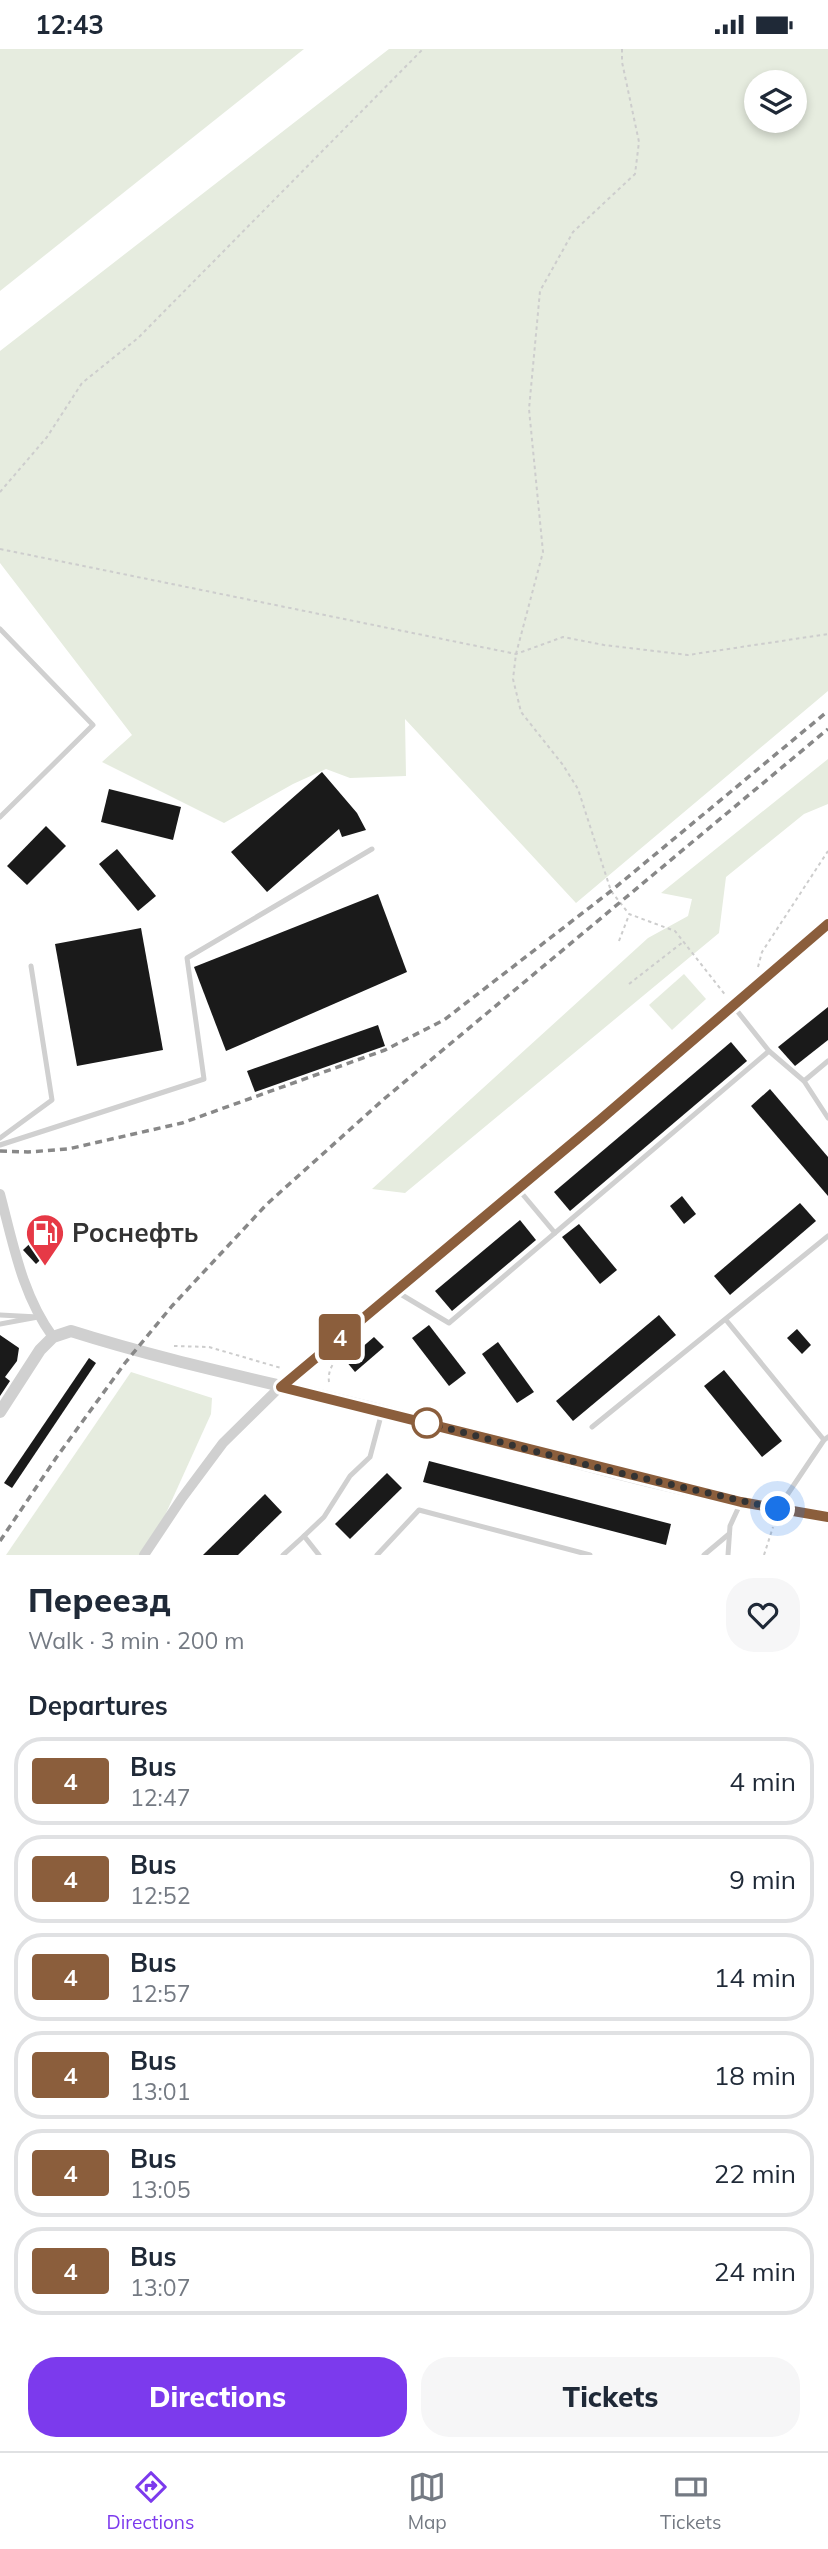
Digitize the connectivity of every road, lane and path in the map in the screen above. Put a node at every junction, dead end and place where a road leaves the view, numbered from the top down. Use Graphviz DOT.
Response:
graph roads {
  1 [pos="423,49"];
  2 [pos="622,49"];
  3 [pos="0,492"];
  4 [pos="0,549"];
  5 [pos="0,629"];
  6 [pos="828,634"];
  7 [pos="516,653"];
  8 [pos="0,817"];
  9 [pos="372,849"];
  10 [pos="828,851"];
  11 [pos="629,914"];
  12 [pos="828,924"];
  13 [pos="619,941"];
  14 [pos="683,942"];
  15 [pos="31,966"];
  16 [pos="629,984"];
  17 [pos="753,989"];
  18 [pos="733,1005"];
  19 [pos="769,1051"];
  20 [pos="828,1061"];
  21 [pos="804,1081"];
  22 [pos="828,1118"];
  23 [pos="0,1138"];
  24 [pos="0,1145"];
  25 [pos="518,1189"];
  26 [pos="0,1193"];
  27 [pos="555,1233"];
  28 [pos="828,1236"];
  29 [pos="396,1291"];
  30 [pos="0,1315"];
  31 [pos="38,1317"];
  32 [pos="726,1320"];
  33 [pos="0,1324"];
  34 [pos="53,1337"];
  35 [pos="171,1346"];
  36 [pos="288,1370"];
  37 [pos="281,1387"];
  38 [pos="383,1411"];
  39 [pos="0,1412"];
  40 [pos="592,1427"];
  41 [pos="826,1439"];
  42 [pos="741,1502"];
  43 [pos="778,1509"];
  44 [pos="828,1517"];
  45 [pos="773,1527"];
  46 [pos="729,1534"];
  47 [pos="304,1536"];
  48 [pos="145,1555"];
  49 [pos="283,1555"];
  50 [pos="319,1555"];
  51 [pos="377,1555"];
  52 [pos="590,1555"];
  53 [pos="704,1555"];
  54 [pos="728,1555"];
  55 [pos="764,1555"];
  1 -- 3 [label="path"];
  2 -- 7 [label="path"];
  4 -- 7 [label="path"];
  5 -- 8 [label="lane"];
  6 -- 7 [label="path"];
  7 -- 11 [label="path"];
  9 -- 24 [label="lane"];
  10 -- 17 [label="path"];
  11 -- 13 [label="path"];
  11 -- 14 [label="path"];
  12 -- 17 [label="street"];
  14 -- 16 [label="path"];
  14 -- 18 [label="path"];
  15 -- 23 [label="lane"];
  17 -- 18 [label="street"];
  18 -- 19 [label="lane"];
  18 -- 25 [label="street"];
  19 -- 21 [label="lane"];
  19 -- 27 [label="lane"];
  20 -- 21 [label="lane"];
  21 -- 22 [label="lane"];
  25 -- 27 [label="lane"];
  25 -- 29 [label="street"];
  26 -- 31 [label="street"];
  27 -- 29 [label="lane"];
  28 -- 32 [label="lane"];
  29 -- 37 [label="street"];
  30 -- 31 [label="lane"];
  31 -- 33 [label="lane"];
  31 -- 34 [label="street"];
  32 -- 40 [label="lane"];
  32 -- 41 [label="lane"];
  34 -- 37 [label="street"];
  34 -- 39 [label="street"];
  35 -- 36 [label="path"];
  37 -- 38 [label="street"];
  37 -- 48 [label="street"];
  38 -- 42 [label="street"];
  38 -- 47 [label="lane"];
  41 -- 43 [label="lane"];
  42 -- 43 [label="street"];
  42 -- 46 [label="lane"];
  43 -- 44 [label="street"];
  45 -- 55 [label="path"];
  46 -- 53 [label="lane"];
  46 -- 54 [label="lane"];
  47 -- 49 [label="lane"];
  47 -- 50 [label="lane"];
  51 -- 52 [label="lane"];
}
